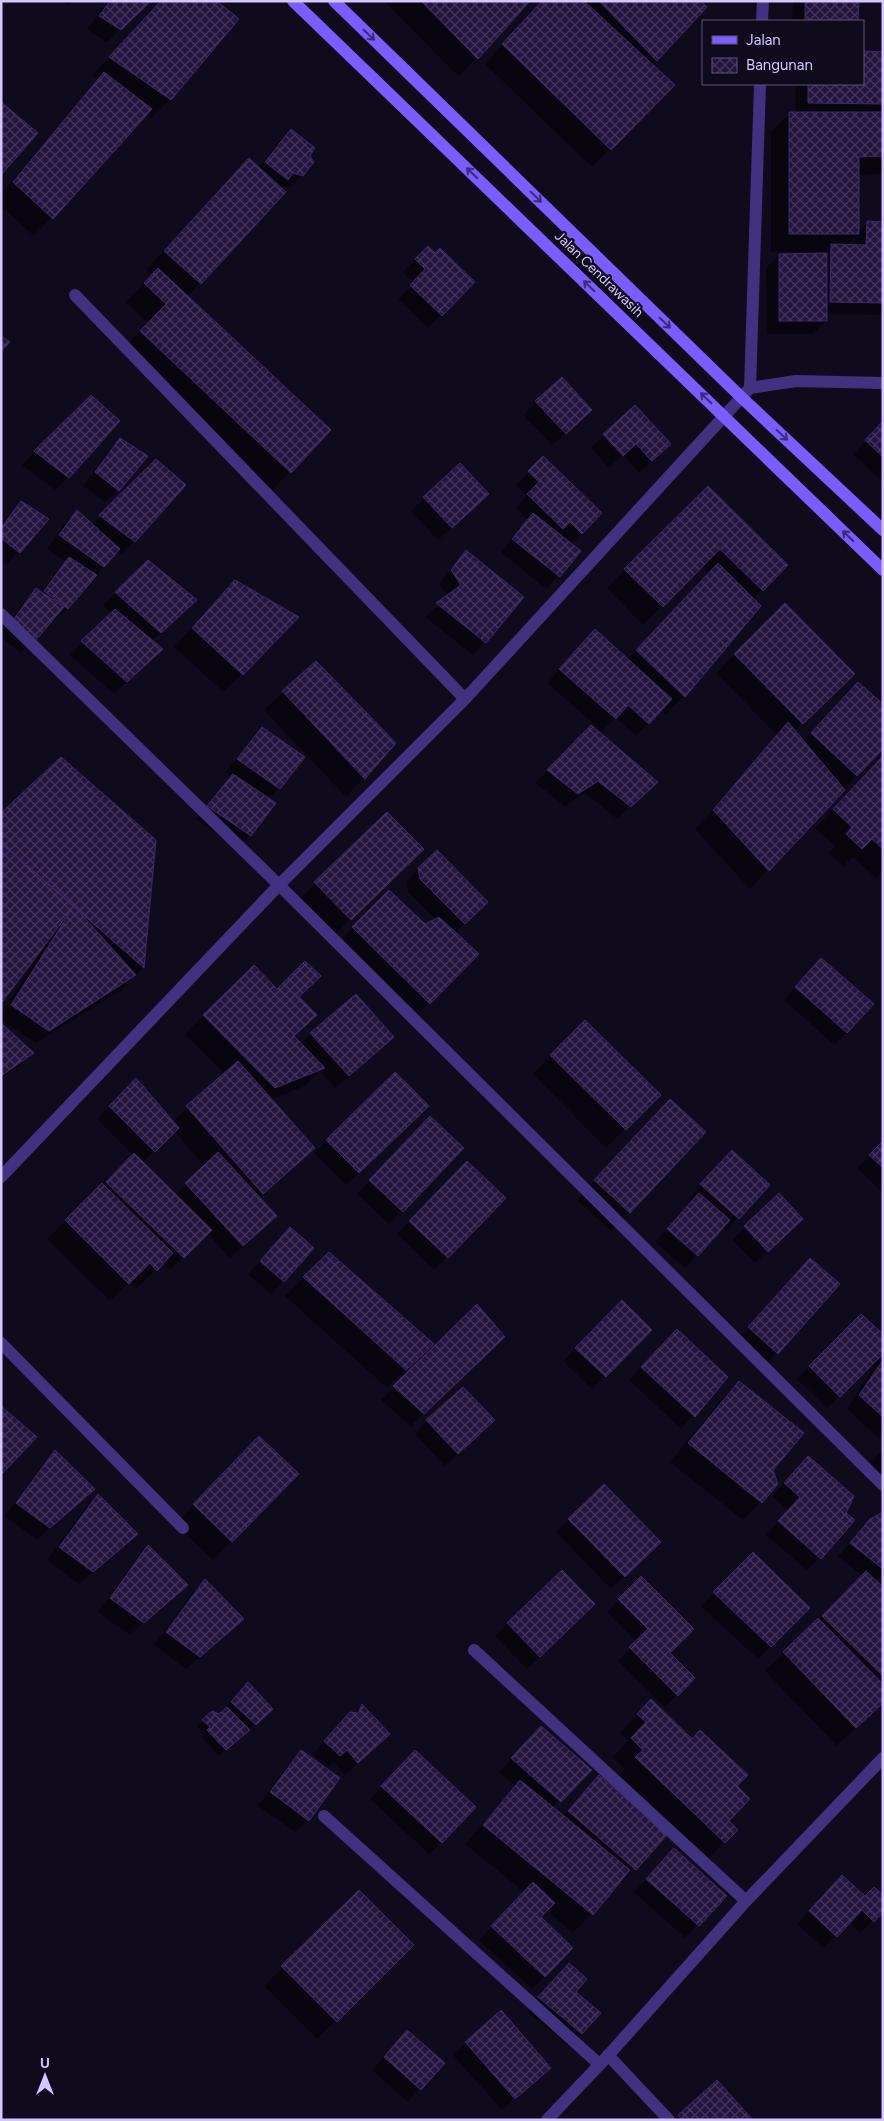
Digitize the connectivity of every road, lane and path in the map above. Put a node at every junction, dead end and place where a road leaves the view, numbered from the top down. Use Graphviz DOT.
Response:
graph roads {
  1 [pos="293,1"];
  2 [pos="334,1"];
  3 [pos="763,1"];
  4 [pos="762,20"];
  5 [pos="760,85"];
  6 [pos="75,295"];
  7 [pos="883,383"];
  8 [pos="746,392"];
  9 [pos="724,416"];
  10 [pos="883,530"];
  11 [pos="883,570"];
  12 [pos="1,614"];
  13 [pos="465,699"];
  14 [pos="279,885"];
  15 [pos="1,1177"];
  16 [pos="1,1343"];
  17 [pos="883,1485"];
  18 [pos="183,1528"];
  19 [pos="474,1650"];
  20 [pos="883,1758"];
  21 [pos="324,1816"];
  22 [pos="746,1901"];
  23 [pos="604,2060"];
  24 [pos="547,2120"];
  25 [pos="669,2120"];
  9 -- 1 [label="main road, Jalan Cendrawasih, one-way"];
  2 -- 8 [label="main road, Jalan Cendrawasih, one-way"];
  3 -- 4 [label="street"];
  5 -- 8 [label="street"];
  6 -- 13 [label="street"];
  7 -- 8 [label="street"];
  8 -- 9 [label="street"];
  8 -- 10 [label="main road, Jalan Cendrawasih, one-way"];
  11 -- 9 [label="main road, Jalan Cendrawasih, one-way"];
  9 -- 13 [label="street"];
  12 -- 14 [label="street"];
  13 -- 14 [label="street"];
  14 -- 15 [label="street"];
  14 -- 17 [label="street"];
  16 -- 18 [label="street"];
  19 -- 22 [label="street"];
  20 -- 22 [label="street"];
  21 -- 23 [label="street"];
  22 -- 23 [label="street"];
  23 -- 24 [label="street"];
  23 -- 25 [label="street"];
}
